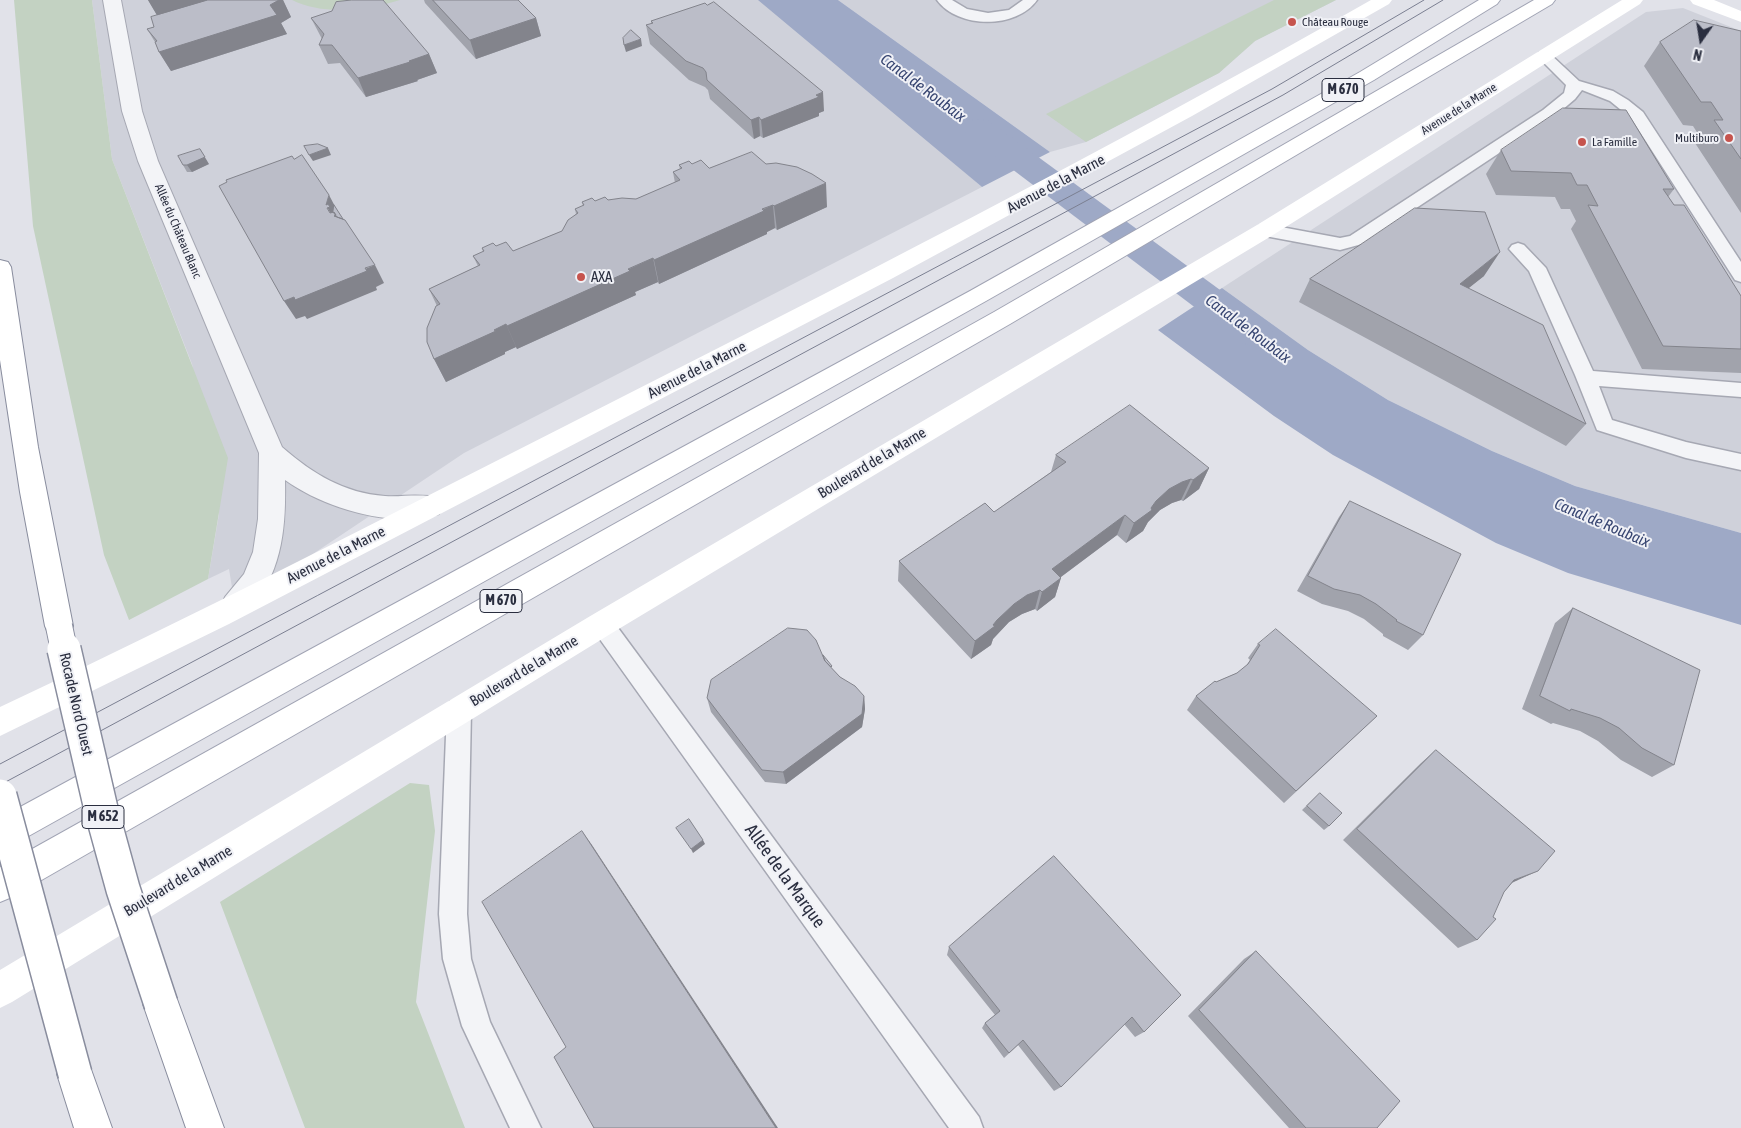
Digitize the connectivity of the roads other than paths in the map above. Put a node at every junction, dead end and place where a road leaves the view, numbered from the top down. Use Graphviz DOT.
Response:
graph roads {
  1 [pos="112,0"];
  2 [pos="944,0"];
  3 [pos="1030,0"];
  4 [pos="1384,0"];
  5 [pos="1491,0"];
  6 [pos="1546,0"];
  7 [pos="1634,0"];
  8 [pos="1699,0"];
  9 [pos="1741,17"];
  10 [pos="1544,56"];
  11 [pos="1574,84"];
  12 [pos="1263,232"];
  13 [pos="1518,249"];
  14 [pos="0,267"];
  15 [pos="1741,276"];
  16 [pos="1051,356"];
  17 [pos="1586,378"];
  18 [pos="1741,390"];
  19 [pos="272,453"];
  20 [pos="1741,462"];
  21 [pos="430,506"];
  22 [pos="235,606"];
  23 [pos="602,624"];
  24 [pos="459,710"];
  25 [pos="0,722"];
  26 [pos="0,796"];
  27 [pos="0,836"];
  28 [pos="0,885"];
  29 [pos="0,990"];
  30 [pos="93,1128"];
  31 [pos="205,1128"];
  32 [pos="526,1128"];
  33 [pos="968,1128"];
  1 -- 19 [label="street, Allée du Château Blanc"];
  2 -- 3 [label="lane"];
  4 -- 21 [label="main road, Avenue de la Marne"];
  5 -- 27 [label="main road, M 670"];
  6 -- 28 [label="main road, M 670"];
  7 -- 10 [label="main road, Avenue de la Marne"];
  8 -- 9 [label="main road"];
  10 -- 11 [label="lane"];
  10 -- 12 [label="main road, Avenue de la Marne"];
  11 -- 12 [label="lane"];
  11 -- 15 [label="lane"];
  12 -- 16 [label="main road, Avenue de la Marne"];
  13 -- 17 [label="lane"];
  14 -- 31 [label="main road, Rocade Nord Ouest / M 652, bridge"];
  16 -- 23 [label="main road, Boulevard de la Marne"];
  17 -- 18 [label="lane"];
  17 -- 20 [label="lane"];
  19 -- 21 [label="street, Allée du Château Blanc"];
  19 -- 22 [label="street, Allée du Château Blanc"];
  21 -- 22 [label="main road, Avenue de la Marne"];
  22 -- 25 [label="main road, Avenue de la Marne"];
  23 -- 24 [label="main road, Boulevard de la Marne"];
  23 -- 33 [label="lane, Allée de la Marque"];
  24 -- 29 [label="main road, Boulevard de la Marne"];
  24 -- 32 [label="lane"];
  26 -- 30 [label="main road, bridge"];
}
